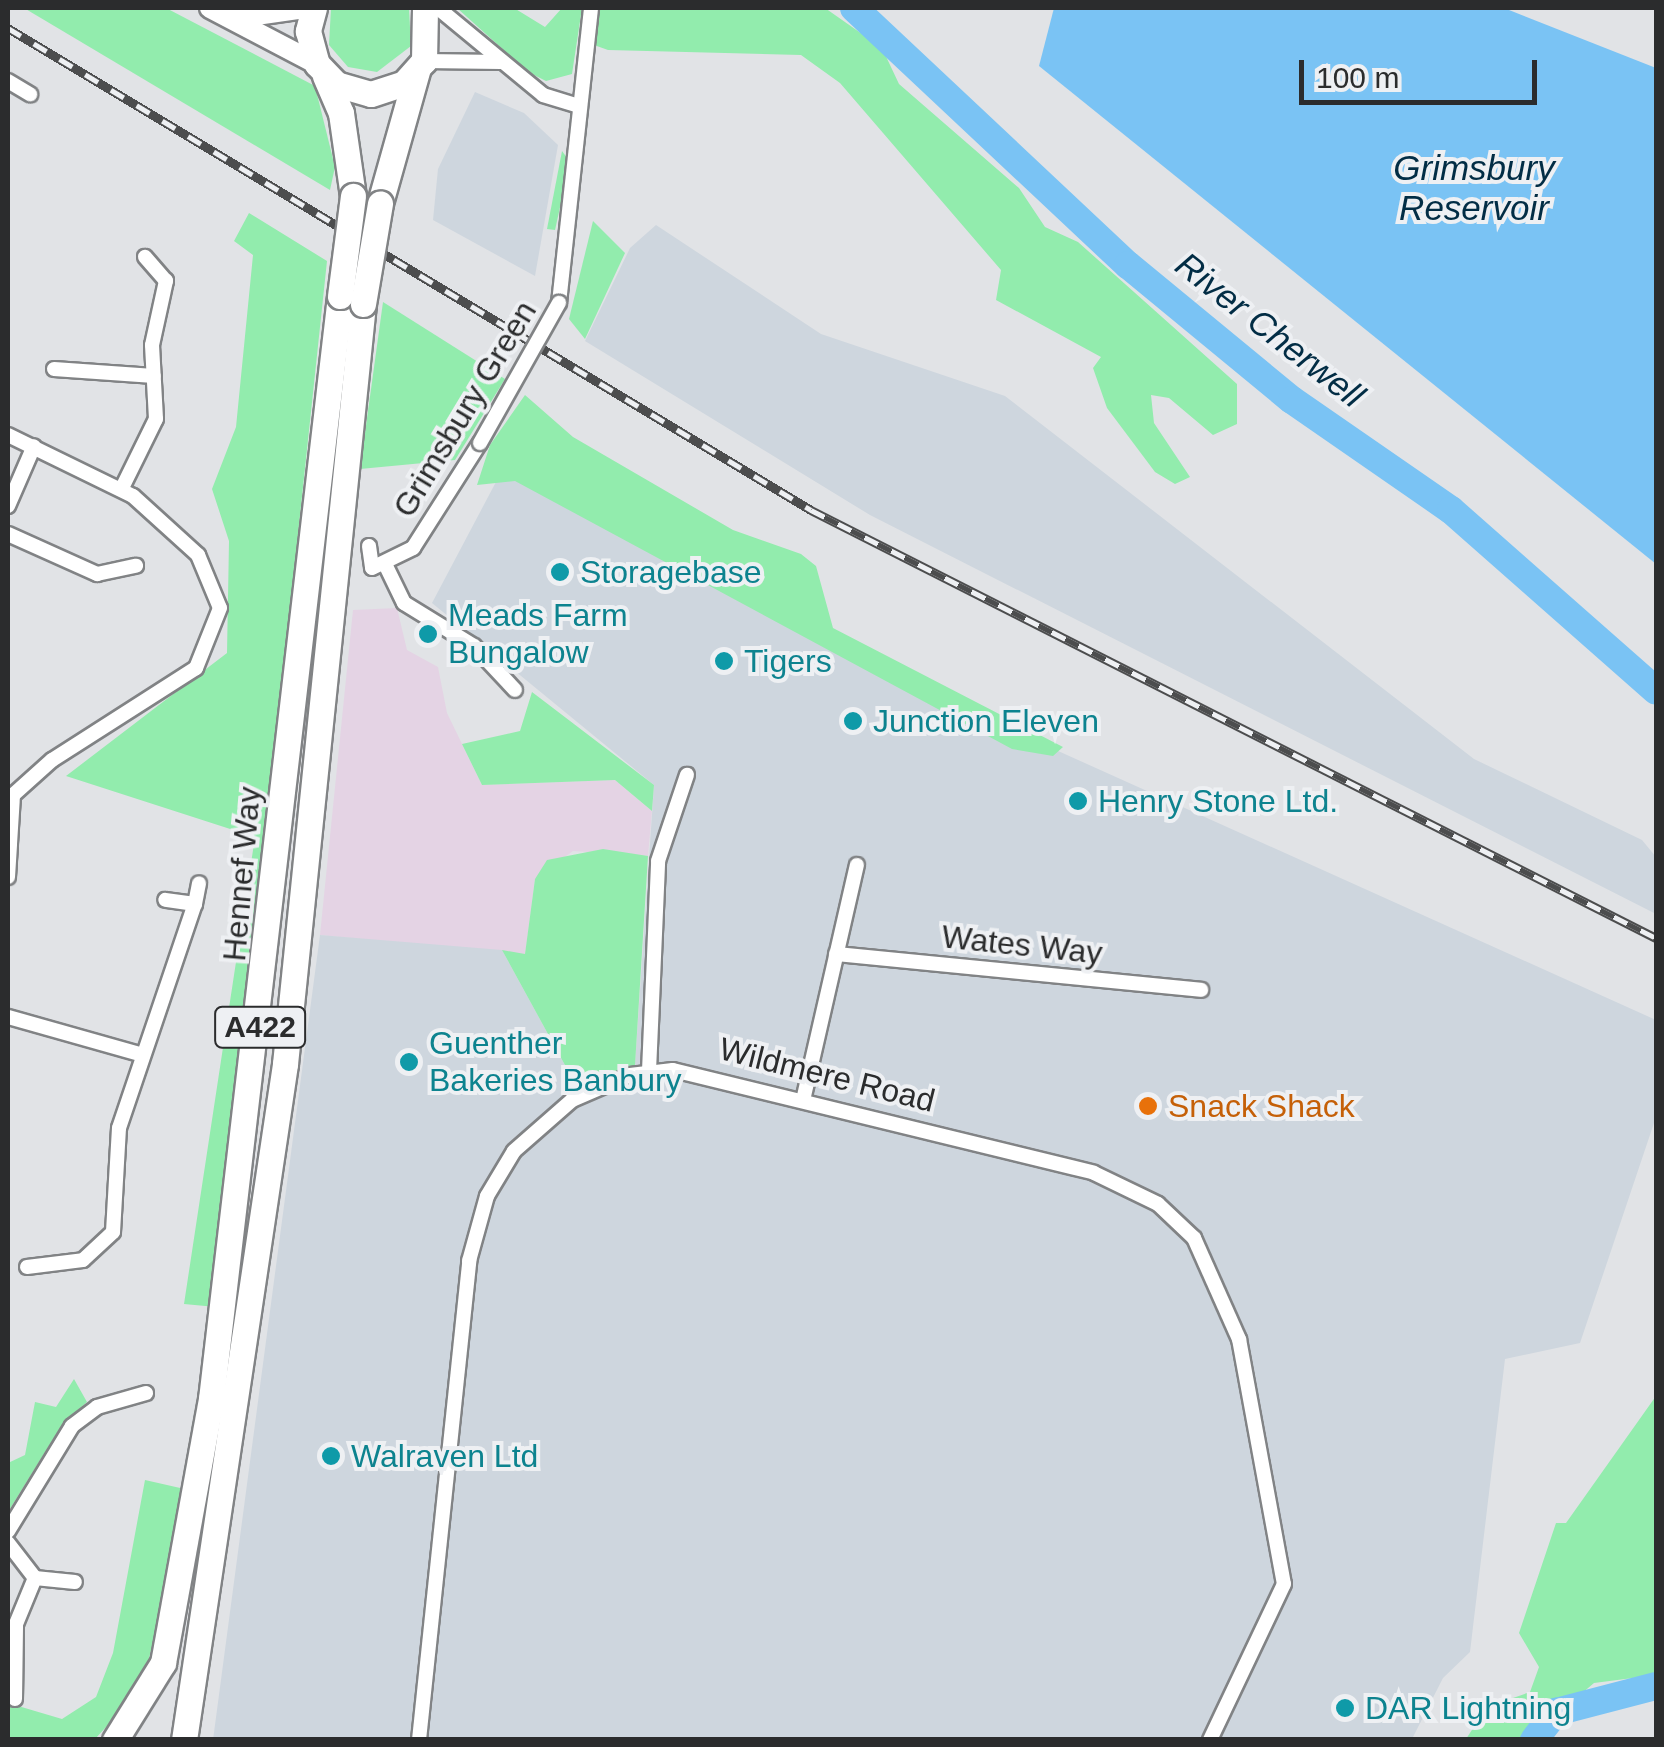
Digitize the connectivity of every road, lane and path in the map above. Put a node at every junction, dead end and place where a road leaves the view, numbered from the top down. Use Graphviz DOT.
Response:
graph roads {
  1 [pos="306,8"];
  2 [pos="314,8"];
  3 [pos="426,8"];
  4 [pos="438,8"];
  5 [pos="591,8"];
  6 [pos="220,12"];
  7 [pos="502,62"];
  8 [pos="421,66"];
  9 [pos="320,68"];
  10 [pos="8,81"];
  11 [pos="30,94"];
  12 [pos="579,106"];
  13 [pos="145,257"];
  14 [pos="352,300"];
  15 [pos="54,368"];
  16 [pos="154,376"];
  17 [pos="8,435"];
  18 [pos="34,446"];
  19 [pos="122,488"];
  20 [pos="8,506"];
  21 [pos="8,534"];
  22 [pos="369,546"];
  23 [pos="136,566"];
  24 [pos="386,566"];
  25 [pos="515,690"];
  26 [pos="687,775"];
  27 [pos="10,795"];
  28 [pos="857,865"];
  29 [pos="8,877"];
  30 [pos="199,883"];
  31 [pos="165,900"];
  32 [pos="195,904"];
  33 [pos="836,954"];
  34 [pos="1202,990"];
  35 [pos="8,1017"];
  36 [pos="140,1054"];
  37 [pos="649,1071"];
  38 [pos="804,1096"];
  39 [pos="28,1266"];
  40 [pos="146,1393"];
  41 [pos="8,1531"];
  42 [pos="8,1543"];
  43 [pos="34,1578"];
  44 [pos="75,1582"];
  45 [pos="14,1699"];
  46 [pos="116,1740"];
  47 [pos="184,1740"];
  48 [pos="419,1740"];
  49 [pos="1210,1740"];
  1 -- 6 [label="main road"];
  2 -- 9 [label="highway"];
  3 -- 8 [label="highway"];
  4 -- 7 [label="street"];
  5 -- 12 [label="street, Grimsbury Green"];
  6 -- 9 [label="main road"];
  7 -- 8 [label="street"];
  7 -- 12 [label="street"];
  8 -- 9 [label="highway"];
  8 -- 14 [label="highway, A422, bridge"];
  9 -- 14 [label="highway, A422, bridge"];
  10 -- 11 [label="street"];
  12 -- 24 [label="street, Grimsbury Green, bridge"];
  13 -- 16 [label="street"];
  14 -- 46 [label="highway, Hennef Way / A422"];
  14 -- 47 [label="highway, Hennef Way / A422"];
  15 -- 16 [label="street"];
  16 -- 19 [label="street"];
  17 -- 18 [label="street"];
  18 -- 19 [label="street"];
  18 -- 20 [label="street"];
  19 -- 27 [label="street"];
  21 -- 23 [label="street"];
  22 -- 24 [label="street, Grimsbury Green"];
  24 -- 25 [label="street"];
  26 -- 37 [label="street"];
  27 -- 29 [label="street"];
  28 -- 33 [label="street"];
  30 -- 32 [label="street"];
  31 -- 32 [label="street"];
  32 -- 36 [label="street"];
  33 -- 34 [label="street, Wates Way"];
  33 -- 38 [label="street"];
  35 -- 36 [label="street"];
  36 -- 39 [label="street"];
  37 -- 38 [label="street, Wildmere Road"];
  37 -- 48 [label="street, Wildmere Road"];
  38 -- 49 [label="street, Wildmere Road"];
  40 -- 41 [label="street"];
  42 -- 43 [label="street"];
  43 -- 44 [label="street"];
  43 -- 45 [label="street"];
}
